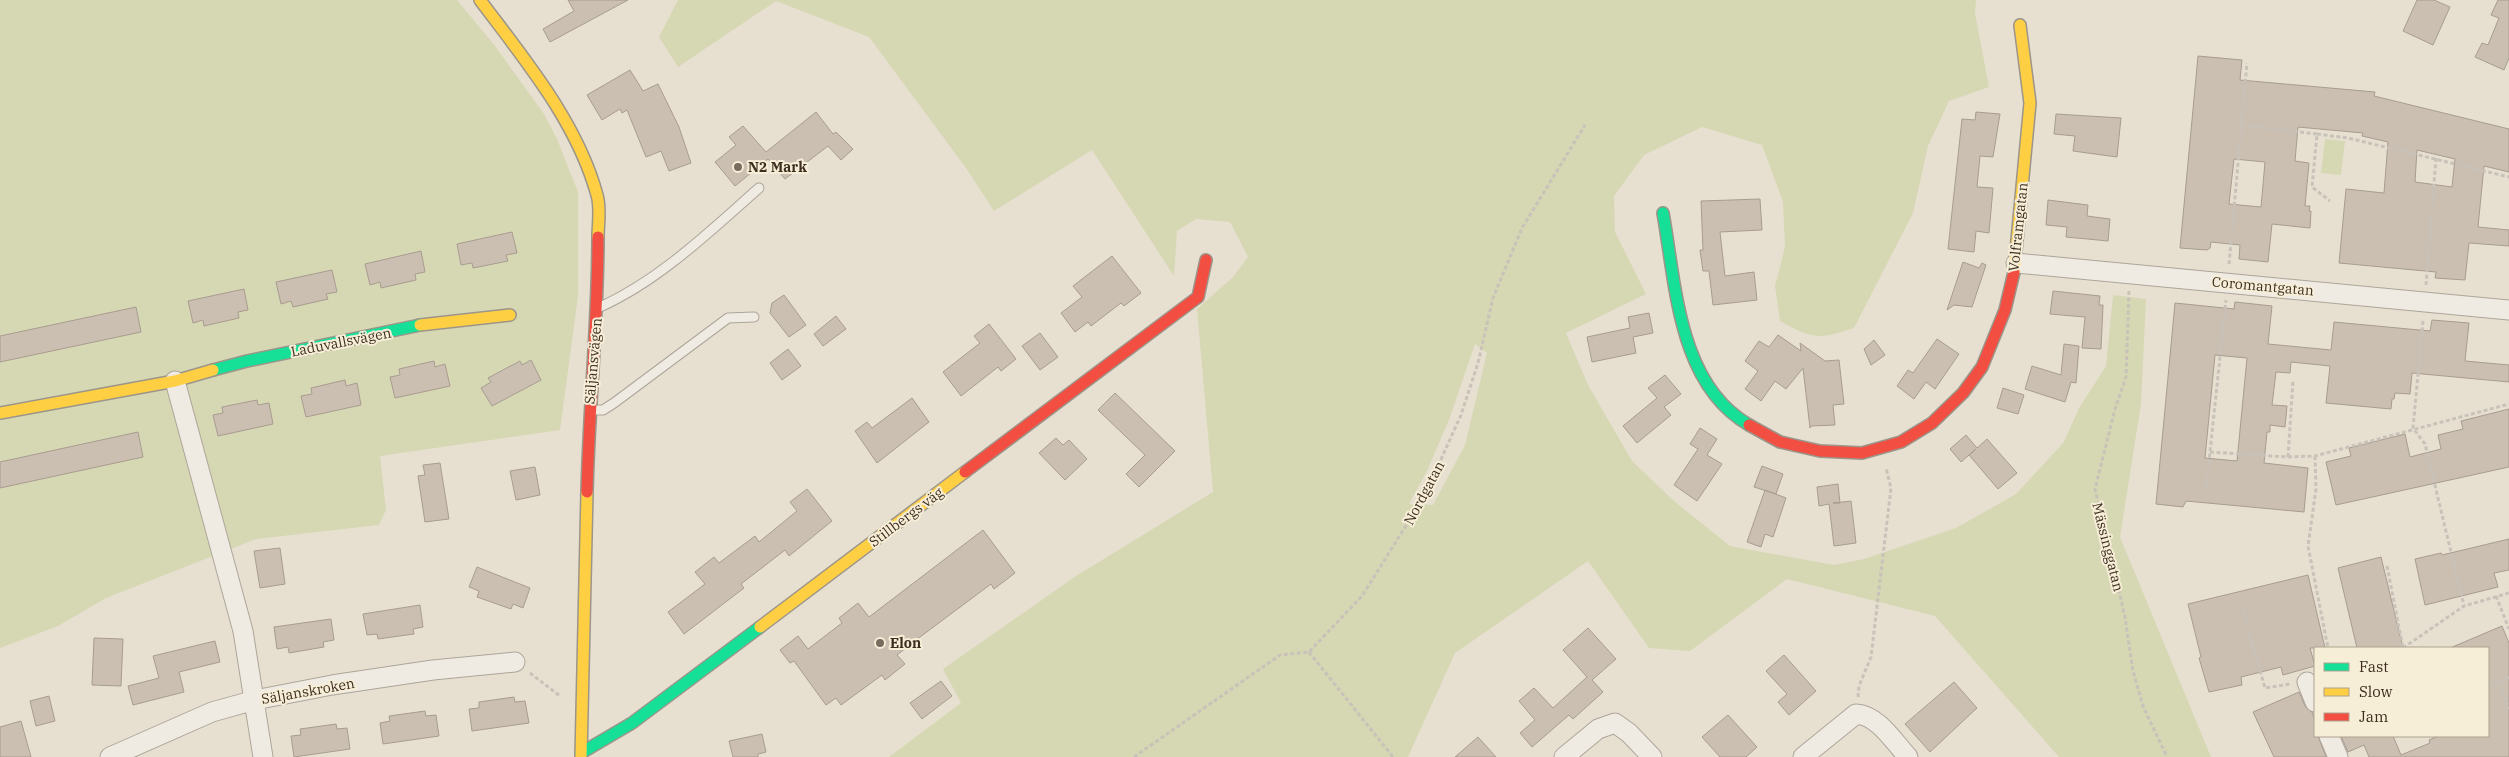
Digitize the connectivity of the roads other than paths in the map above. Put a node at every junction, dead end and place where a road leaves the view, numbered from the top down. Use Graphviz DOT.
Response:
graph roads {
  1 [pos="480,0"];
  2 [pos="2020,25"];
  3 [pos="759,188"];
  4 [pos="1663,213"];
  5 [pos="1206,260"];
  6 [pos="2016,263"];
  7 [pos="598,308"];
  8 [pos="2509,310"];
  9 [pos="510,314"];
  10 [pos="754,317"];
  11 [pos="175,382"];
  12 [pos="589,410"];
  13 [pos="0,413"];
  14 [pos="515,662"];
  15 [pos="2307,682"];
  16 [pos="256,700"];
  17 [pos="2314,700"];
  18 [pos="2329,737"];
  19 [pos="581,755"];
  20 [pos="110,757"];
  21 [pos="263,757"];
  22 [pos="1564,757"];
  23 [pos="1652,757"];
  24 [pos="1803,757"];
  25 [pos="1908,757"];
  26 [pos="2338,757"];
  1 -- 7 [label="street, Säljansvägen"];
  2 -- 6 [label="street, Volframgatan"];
  3 -- 7 [label="lane"];
  4 -- 6 [label="street, Volframgatan"];
  5 -- 19 [label="street, Stillbergs väg"];
  6 -- 8 [label="street, Coromantgatan"];
  7 -- 12 [label="street, Säljansvägen"];
  9 -- 11 [label="street, Laduvallsvägen"];
  10 -- 12 [label="lane"];
  11 -- 13 [label="street, Laduvallsvägen"];
  11 -- 16 [label="street"];
  12 -- 19 [label="street, Säljansvägen"];
  14 -- 16 [label="street, Säljanskroken"];
  15 -- 17 [label="street"];
  16 -- 20 [label="street, Säljanskroken"];
  16 -- 21 [label="street"];
  18 -- 26 [label="street"];
  22 -- 23 [label="street"];
  24 -- 25 [label="street"];
}
